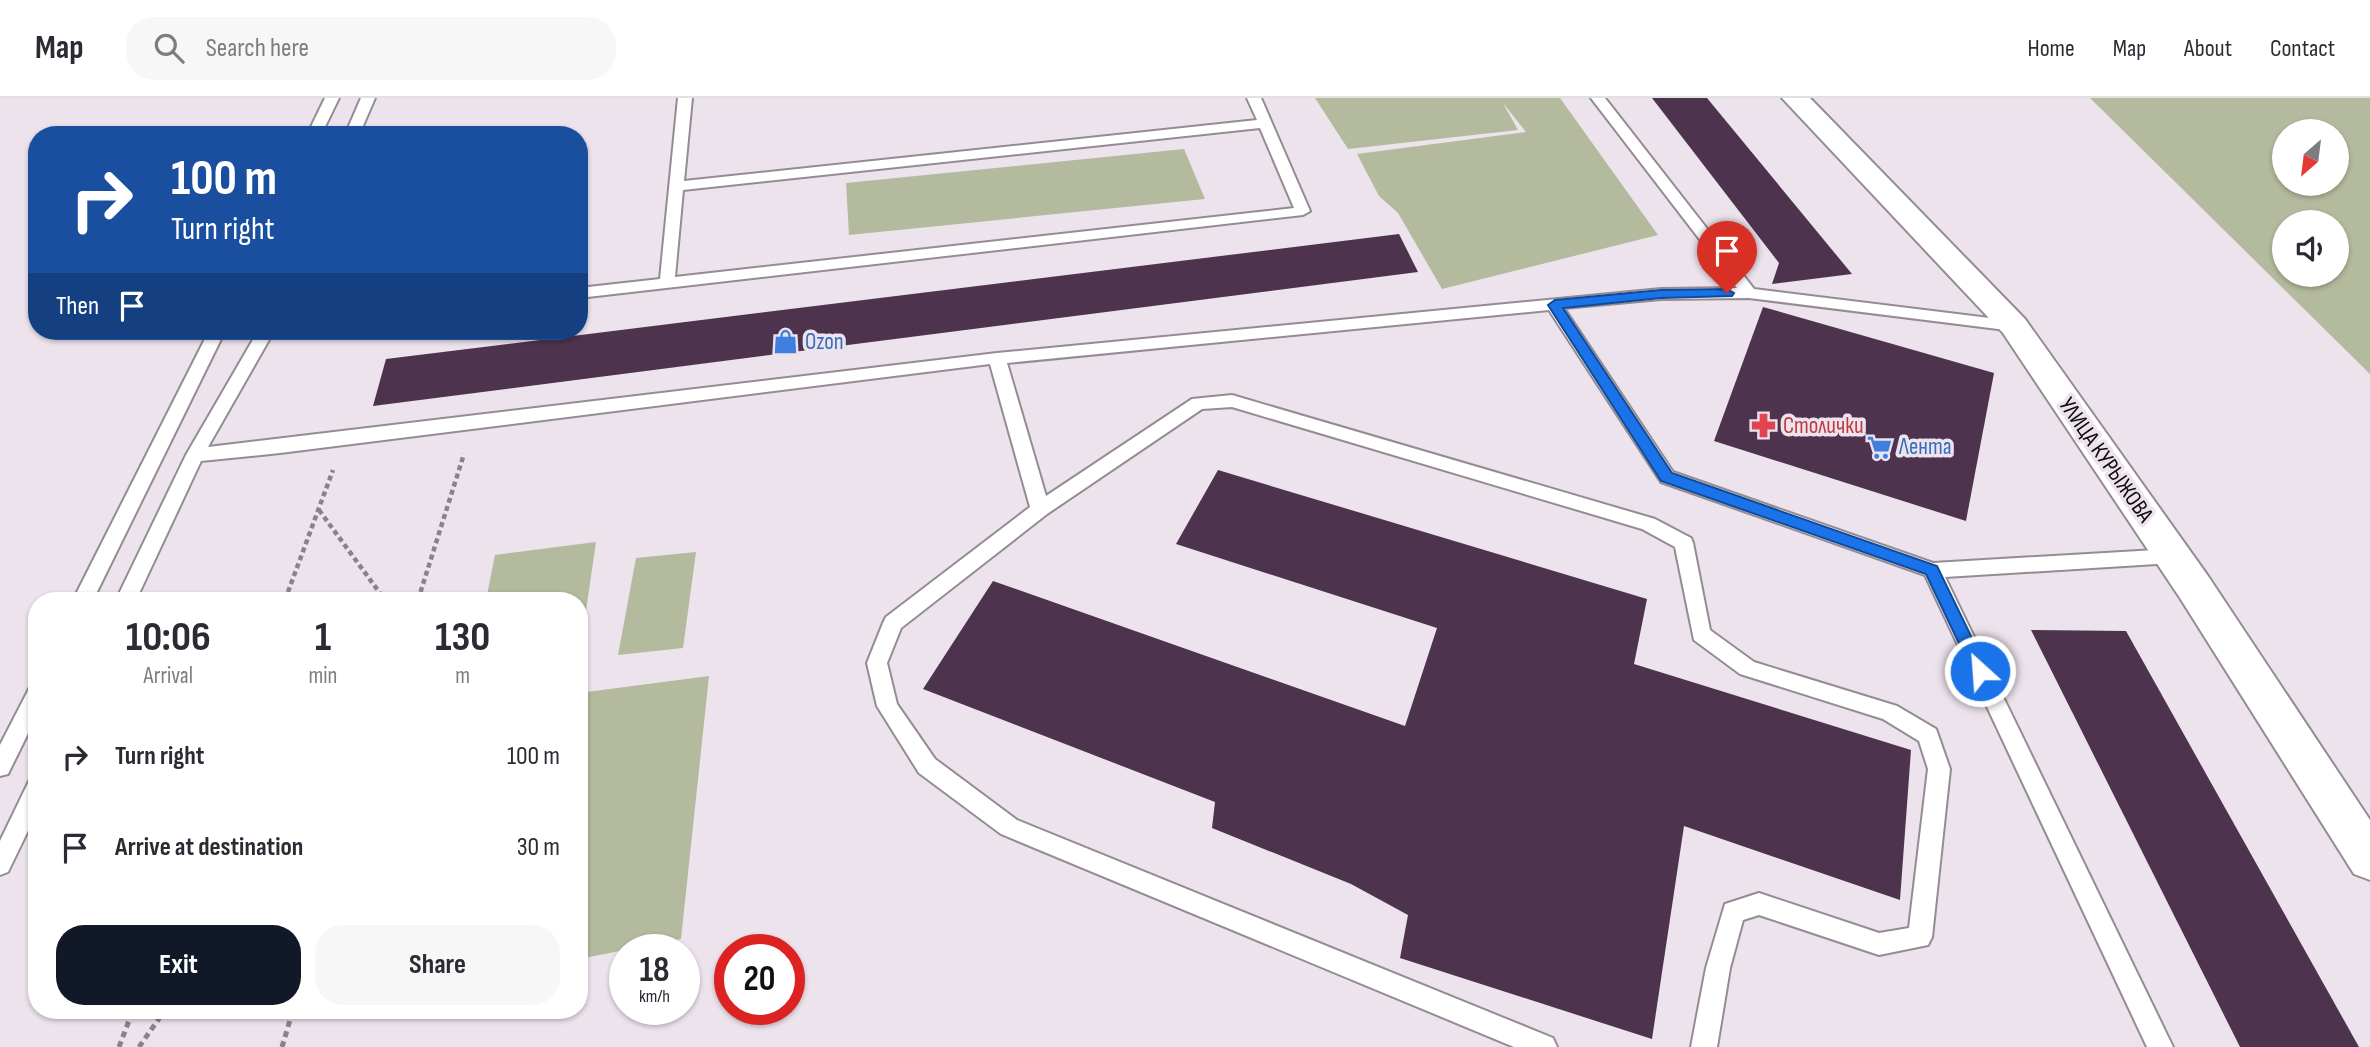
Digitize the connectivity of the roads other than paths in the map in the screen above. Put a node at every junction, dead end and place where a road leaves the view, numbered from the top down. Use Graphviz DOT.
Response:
graph roads {
  1 [pos="332,98"];
  2 [pos="368,98"];
  3 [pos="685,98"];
  4 [pos="1254,98"];
  5 [pos="1598,98"];
  6 [pos="1795,98"];
  7 [pos="1265,123"];
  8 [pos="318,126"];
  9 [pos="356,126"];
  10 [pos="678,186"];
  11 [pos="667,284"];
  12 [pos="588,292"];
  13 [pos="1749,293"];
  14 [pos="1555,305"];
  15 [pos="2014,327"];
  16 [pos="212,340"];
  17 [pos="261,340"];
  18 [pos="998,358"];
  19 [pos="195,455"];
  20 [pos="1040,509"];
  21 [pos="2174,556"];
  22 [pos="1932,570"];
  23 [pos="87,592"];
  24 [pos="130,592"];
  25 [pos="28,712"];
  26 [pos="0,767"];
  27 [pos="28,807"];
  28 [pos="2370,859"];
  29 [pos="0,865"];
  30 [pos="1544,1047"];
  31 [pos="1704,1047"];
  32 [pos="2160,1047"];
  1 -- 8 [label="lane"];
  2 -- 9 [label="lane"];
  3 -- 10 [label="lane"];
  4 -- 7 [label="lane"];
  5 -- 13 [label="lane"];
  6 -- 15 [label="street, УЛИЦА КУРЫЖОВА"];
  7 -- 10 [label="lane"];
  7 -- 11 [label="lane"];
  10 -- 11 [label="lane"];
  11 -- 12 [label="lane"];
  13 -- 14 [label="lane"];
  13 -- 15 [label="lane"];
  14 -- 18 [label="lane"];
  14 -- 22 [label="lane"];
  15 -- 21 [label="street, УЛИЦА КУРЫЖОВА"];
  16 -- 23 [label="lane"];
  17 -- 19 [label="lane"];
  18 -- 19 [label="lane"];
  18 -- 20 [label="lane"];
  19 -- 24 [label="lane"];
  20 -- 30 [label="lane"];
  20 -- 31 [label="lane"];
  21 -- 22 [label="lane"];
  21 -- 28 [label="street, УЛИЦА КУРЫЖОВА"];
  22 -- 32 [label="lane"];
  25 -- 26 [label="lane"];
  27 -- 29 [label="lane"];
}
